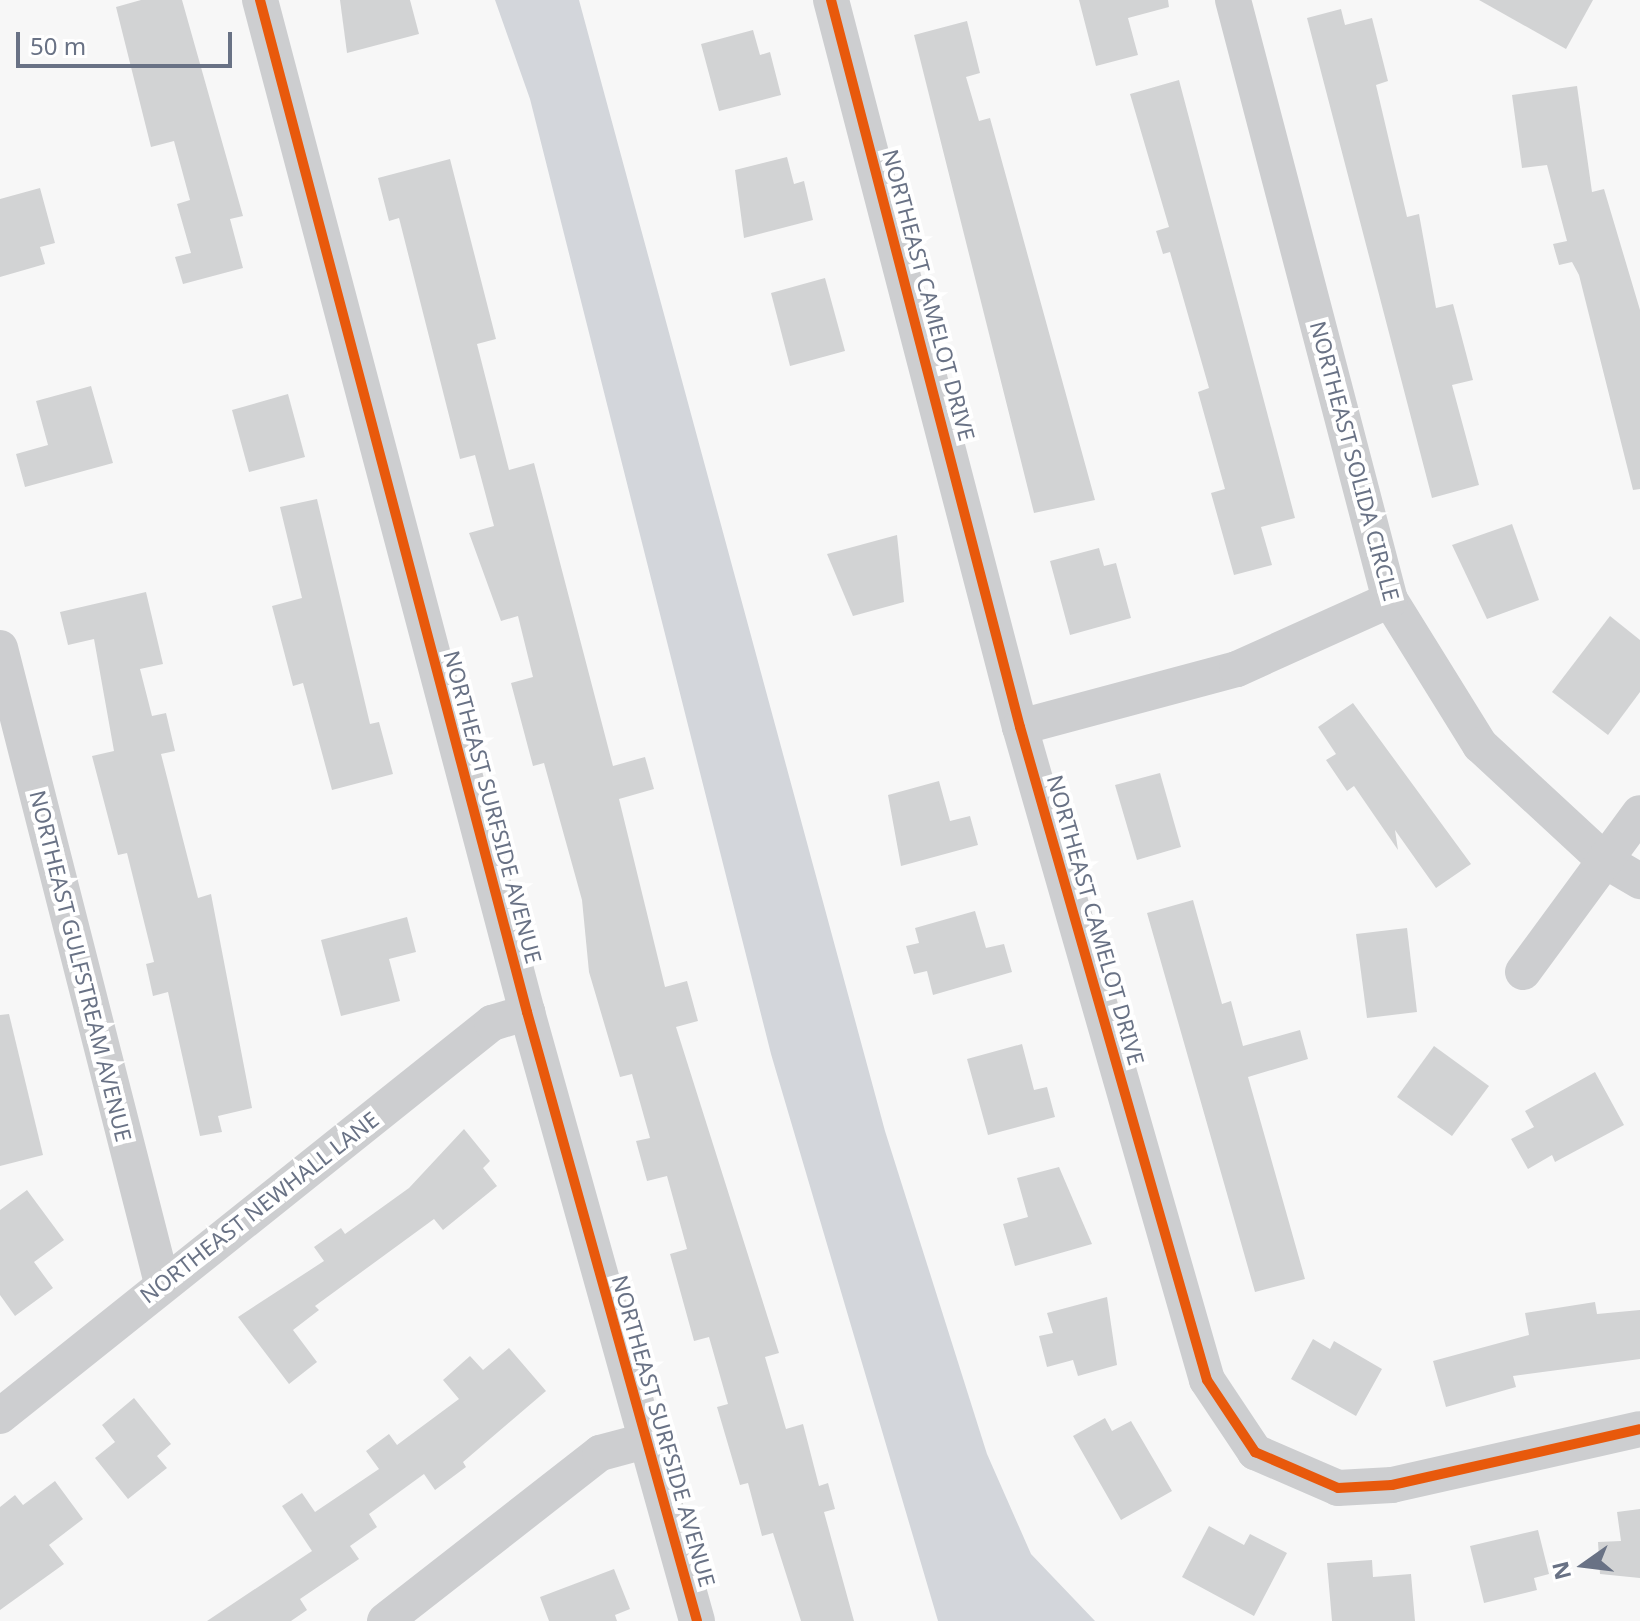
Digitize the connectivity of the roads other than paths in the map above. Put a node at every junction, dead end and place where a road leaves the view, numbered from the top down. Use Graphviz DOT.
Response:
graph roads {
  1 [pos="260,0"];
  2 [pos="831,0"];
  3 [pos="1233,0"];
  4 [pos="1390,600"];
  5 [pos="0,648"];
  6 [pos="1020,727"];
  7 [pos="1640,813"];
  8 [pos="1604,860"];
  9 [pos="1640,881"];
  10 [pos="1523,972"];
  11 [pos="527,1012"];
  12 [pos="162,1283"];
  13 [pos="0,1416"];
  14 [pos="1640,1429"];
  15 [pos="645,1441"];
  16 [pos="385,1621"];
  17 [pos="697,1621"];
  1 -- 11 [label="street, NORTHEAST SURFSIDE AVENUE"];
  2 -- 6 [label="street, NORTHEAST CAMELOT DRIVE"];
  3 -- 4 [label="street, NORTHEAST SOLIDA CIRCLE"];
  4 -- 6 [label="street"];
  4 -- 8 [label="street, NORTHEAST SOLIDA CIRCLE"];
  5 -- 12 [label="street, NORTHEAST GULFSTREAM AVENUE"];
  6 -- 14 [label="street, NORTHEAST CAMELOT DRIVE"];
  7 -- 8 [label="street"];
  8 -- 9 [label="street, NORTHEAST SOLIDA CIRCLE"];
  8 -- 10 [label="street"];
  11 -- 12 [label="street, NORTHEAST NEWHALL LANE"];
  11 -- 15 [label="street, NORTHEAST SURFSIDE AVENUE"];
  12 -- 13 [label="street, NORTHEAST NEWHALL LANE"];
  15 -- 16 [label="street"];
  15 -- 17 [label="street, NORTHEAST SURFSIDE AVENUE"];
}
